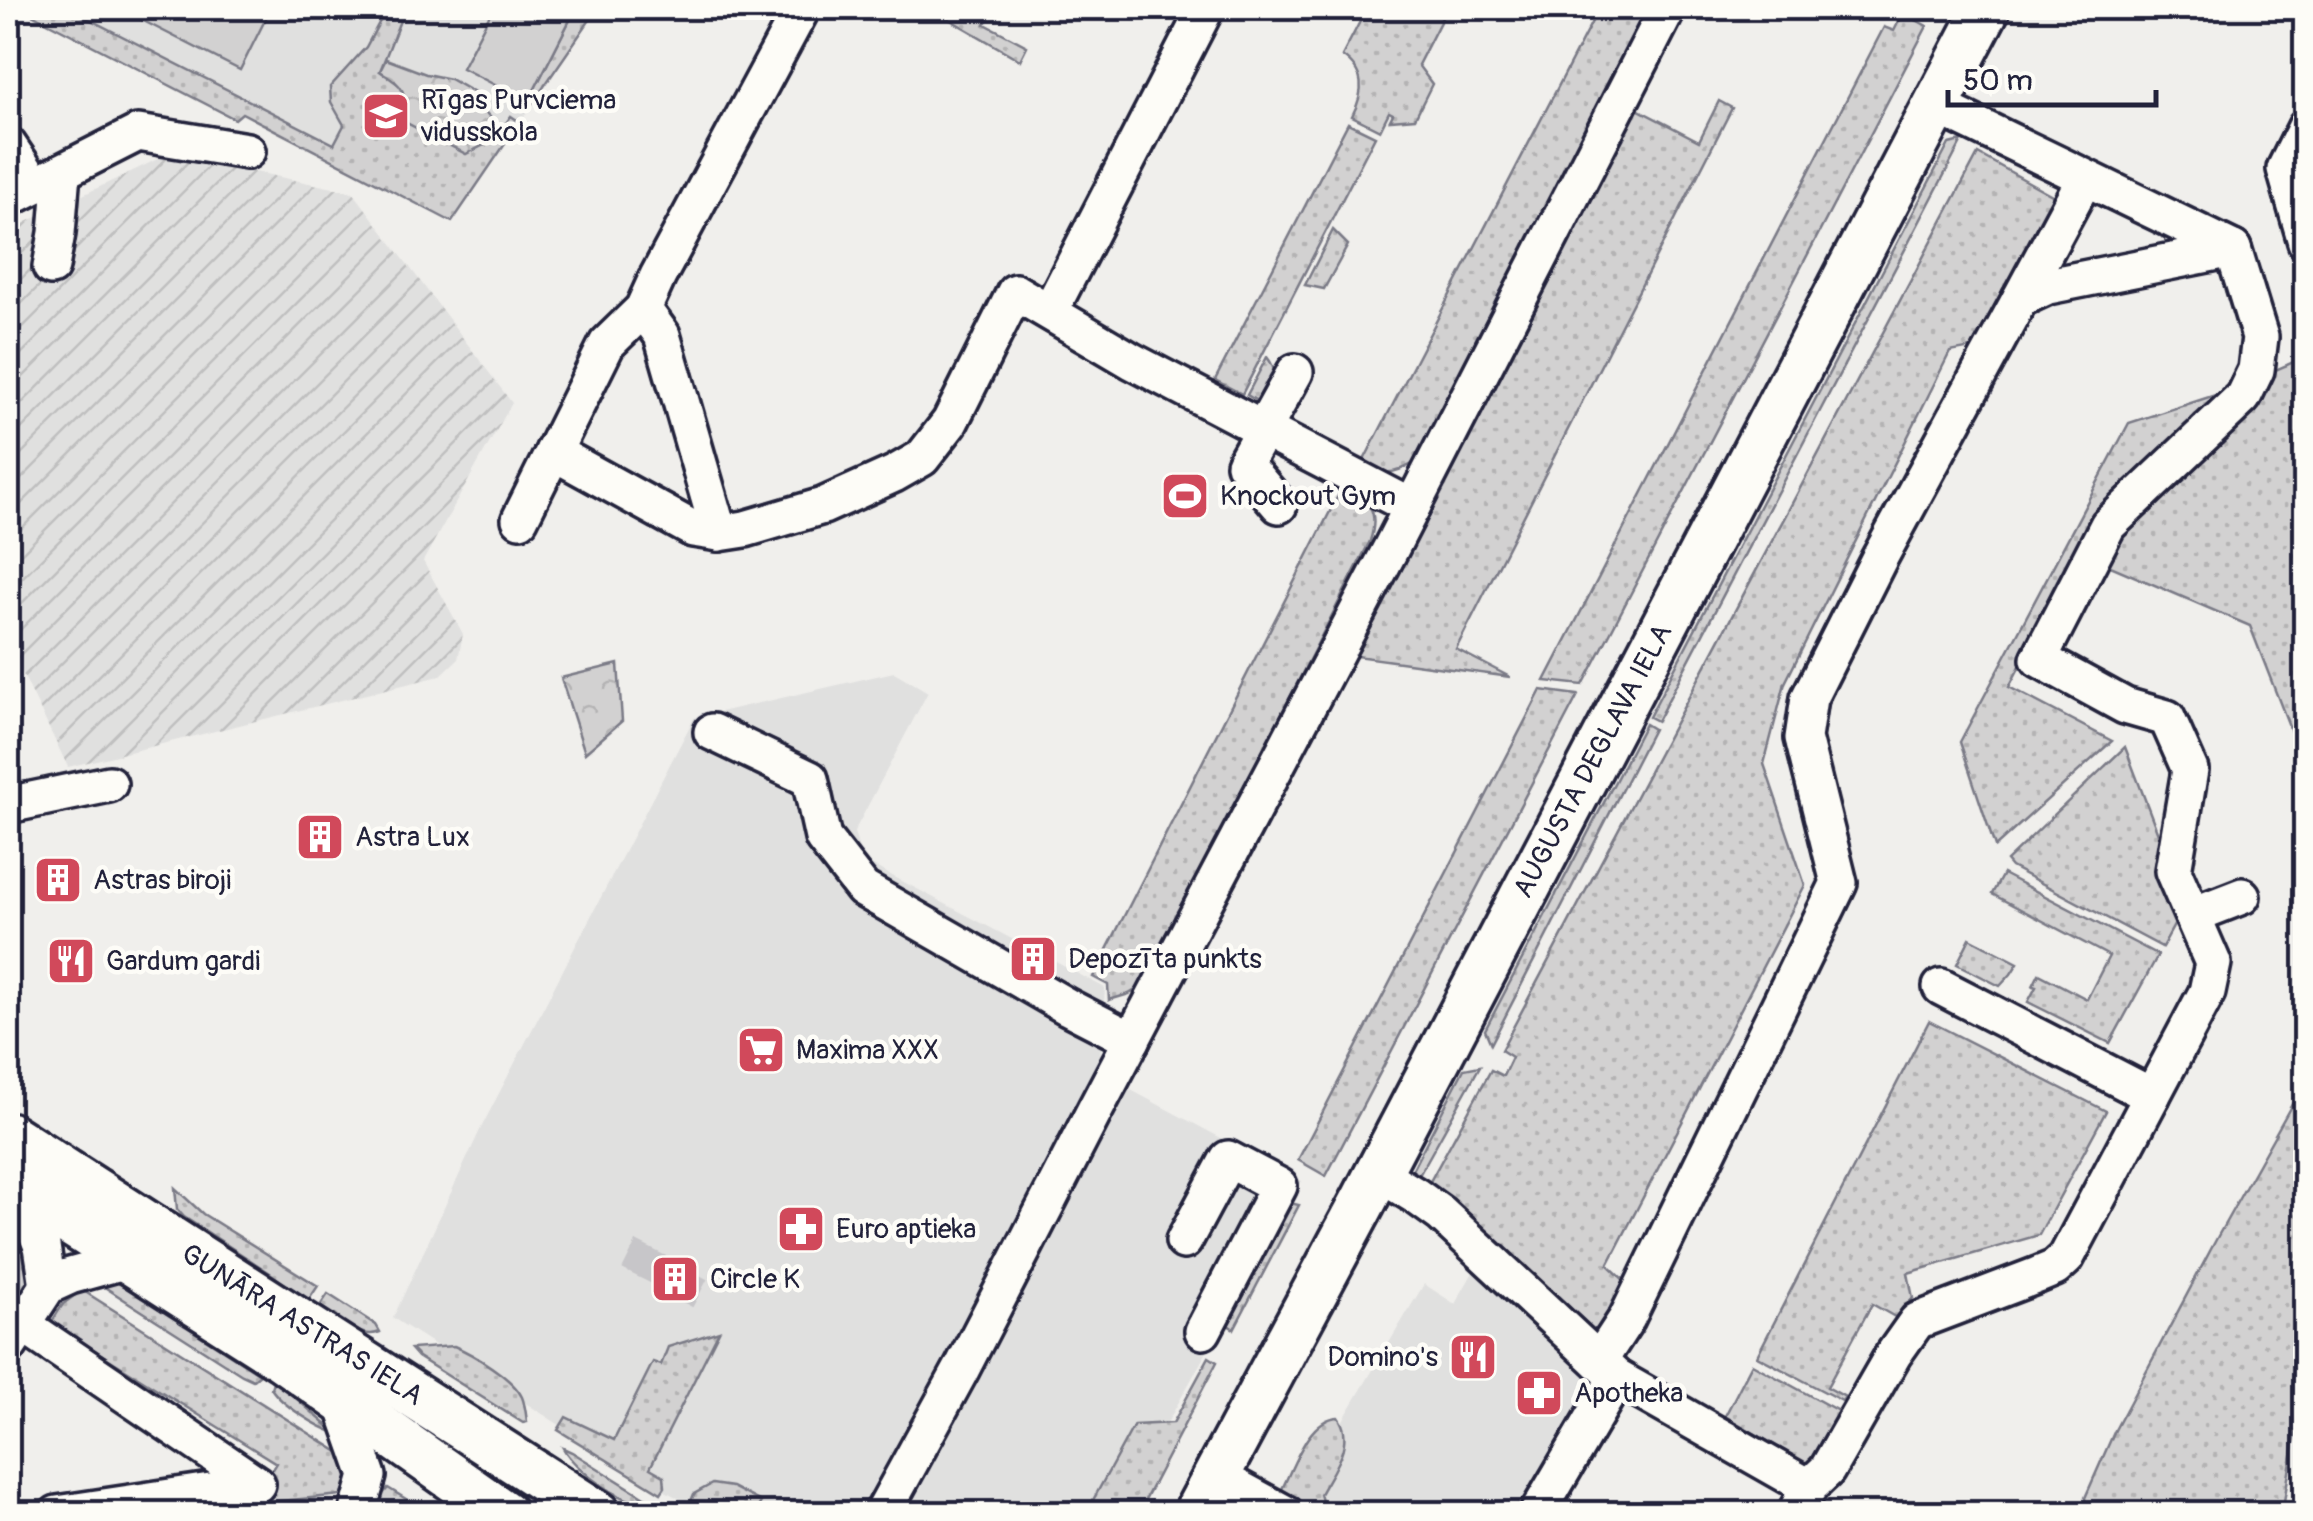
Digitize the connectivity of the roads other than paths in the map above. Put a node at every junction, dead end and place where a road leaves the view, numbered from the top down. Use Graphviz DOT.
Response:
graph roads {
  1 [pos="802,8"];
  2 [pos="1206,8"];
  3 [pos="1668,8"];
  4 [pos="1987,8"];
  5 [pos="1935,105"];
  6 [pos="2306,128"];
  7 [pos="8,145"];
  8 [pos="247,151"];
  9 [pos="2085,178"];
  10 [pos="35,185"];
  11 [pos="2306,242"];
  12 [pos="2233,249"];
  13 [pos="50,267"];
  14 [pos="2020,299"];
  15 [pos="643,308"];
  16 [pos="1050,311"];
  17 [pos="1296,372"];
  18 [pos="1264,429"];
  19 [pos="552,452"];
  20 [pos="1279,505"];
  21 [pos="1412,507"];
  22 [pos="520,519"];
  23 [pos="718,533"];
  24 [pos="712,732"];
  25 [pos="109,784"];
  26 [pos="8,806"];
  27 [pos="2242,896"];
  28 [pos="2193,915"];
  29 [pos="1941,987"];
  30 [pos="1132,1040"];
  31 [pos="2152,1096"];
  32 [pos="8,1135"];
  33 [pos="1378,1173"];
  34 [pos="13,1186"];
  35 [pos="1184,1240"];
  36 [pos="128,1260"];
  37 [pos="48,1286"];
  38 [pos="1203,1331"];
  39 [pos="15,1336"];
  40 [pos="1608,1370"];
  41 [pos="342,1402"];
  42 [pos="1206,1494"];
  43 [pos="1802,1500"];
  44 [pos="57,1514"];
  45 [pos="357,1514"];
  46 [pos="504,1514"];
  47 [pos="598,1514"];
  48 [pos="882,1514"];
  49 [pos="1286,1514"];
  50 [pos="1537,1514"];
  1 -- 15 [label="street"];
  2 -- 16 [label="street"];
  3 -- 21 [label="street"];
  4 -- 5 [label="main road, AUGUSTA DEGLAVA IELA"];
  5 -- 9 [label="street"];
  5 -- 33 [label="main road, AUGUSTA DEGLAVA IELA"];
  6 -- 11 [label="street"];
  7 -- 10 [label="street"];
  8 -- 10 [label="street"];
  9 -- 12 [label="street"];
  9 -- 14 [label="street"];
  10 -- 13 [label="street"];
  12 -- 14 [label="street"];
  12 -- 28 [label="street"];
  14 -- 40 [label="street"];
  15 -- 19 [label="street"];
  15 -- 23 [label="street"];
  16 -- 18 [label="street"];
  16 -- 23 [label="street"];
  17 -- 18 [label="street"];
  18 -- 20 [label="street"];
  18 -- 21 [label="street"];
  19 -- 22 [label="street"];
  19 -- 23 [label="street"];
  21 -- 30 [label="street"];
  24 -- 30 [label="street"];
  25 -- 26 [label="street"];
  27 -- 28 [label="street"];
  28 -- 31 [label="street"];
  29 -- 31 [label="street"];
  30 -- 48 [label="street"];
  31 -- 43 [label="street"];
  32 -- 47 [label="main road, GUNĀRA ASTRAS IELA"];
  33 -- 40 [label="street"];
  33 -- 42 [label="main road, AUGUSTA DEGLAVA IELA"];
  34 -- 36 [label="main road, GUNĀRA ASTRAS IELA"];
  34 -- 37 [label="street"];
  35 -- 38 [label="street"];
  36 -- 37 [label="street"];
  36 -- 41 [label="main road, GUNĀRA ASTRAS IELA"];
  37 -- 39 [label="street"];
  39 -- 44 [label="street"];
  40 -- 43 [label="street"];
  40 -- 50 [label="street"];
  41 -- 45 [label="street"];
  41 -- 46 [label="main road, GUNĀRA ASTRAS IELA"];
  42 -- 49 [label="street"];
}
